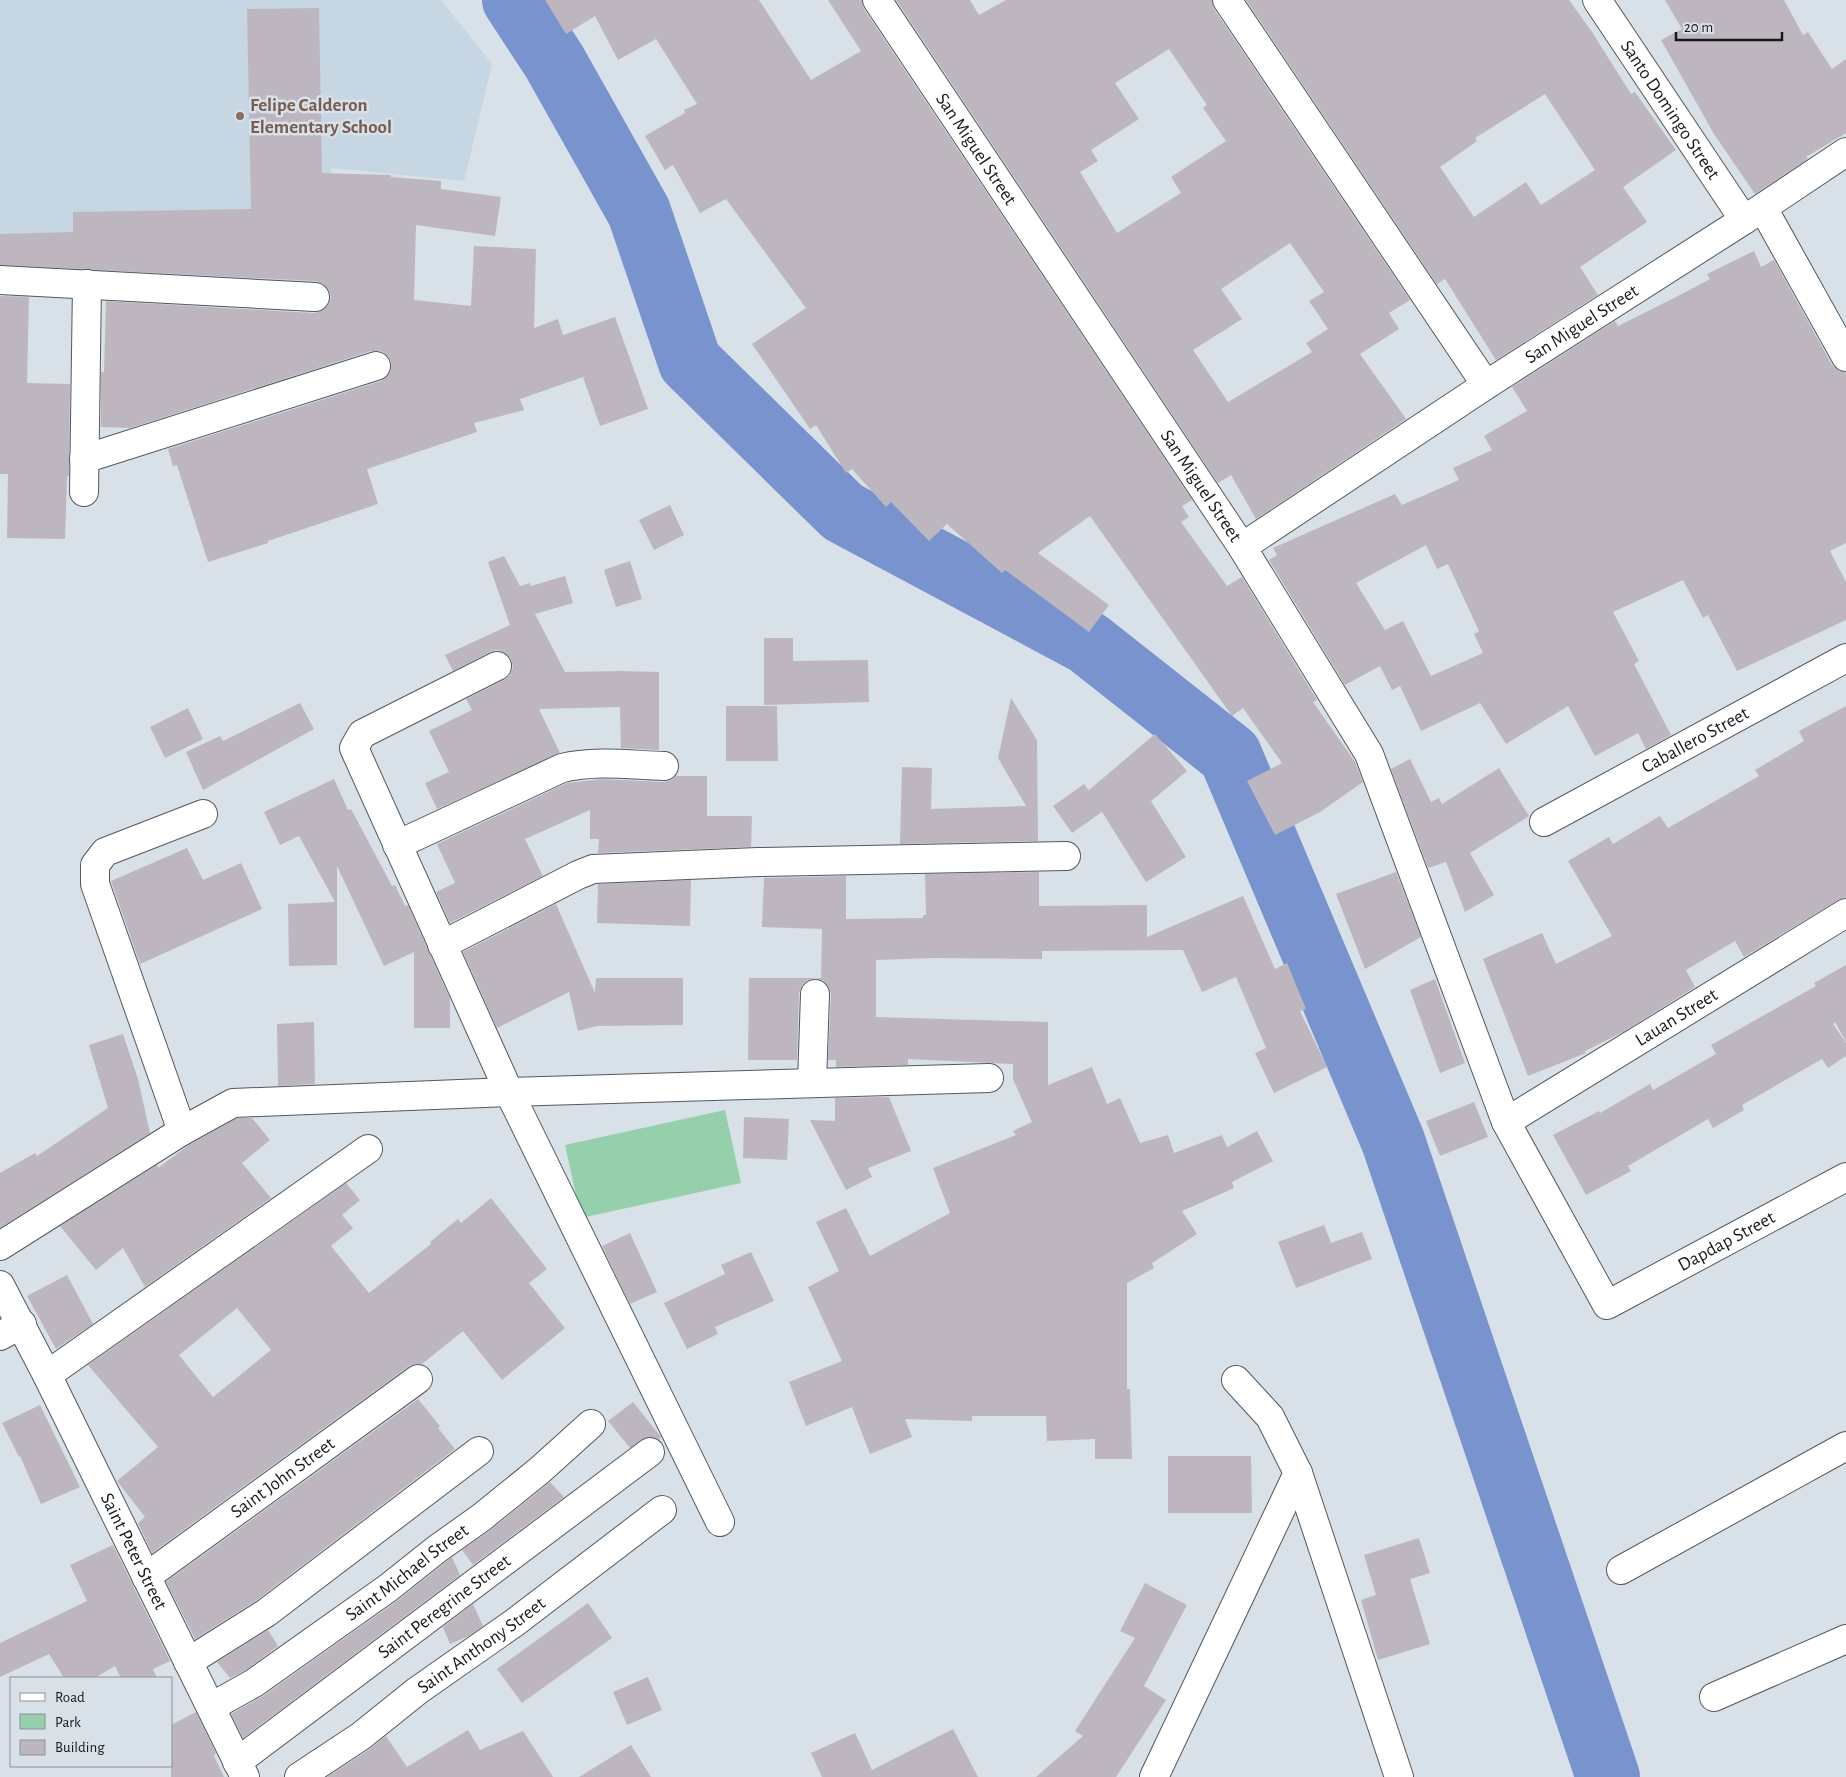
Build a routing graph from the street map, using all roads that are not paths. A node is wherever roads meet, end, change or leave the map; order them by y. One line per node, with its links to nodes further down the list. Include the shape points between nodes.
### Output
1 (877, 0): 14 (street, San Miguel Street)
2 (1227, 0): 11 (street)
3 (1597, 0): 5 (street, Santo Domingo Street)
4 (1846, 152): 5 (street, San Miguel Street)
5 (1754, 214): 9 (street, Santo Domingo Street); 11 (street, San Miguel Street)
6 (0, 280): 7 (street)
7 (87, 284): 8 (street); 12 (street)
8 (314, 297)
9 (1846, 357)
10 (376, 366): 12 (street)
11 (1486, 385): 14 (street, San Miguel Street)
12 (84, 459): 13 (street)
13 (84, 492)
14 (1242, 547): 28 (street, via 1369,754)
15 (1846, 658): 19 (street, Caballero Street)
16 (497, 666): 20 (street, via 362,734 354,748)
17 (664, 766): 20 (street, via 578,764 562,768)
18 (203, 814): 29 (street, via 105,852 95,865 95,884)
19 (1544, 822)
20 (397, 845): 23 (street)
21 (1066, 856): 23 (street, via 593,869)
22 (1846, 913): 28 (street, Lauan Street)
23 (442, 945): 27 (street)
24 (815, 994): 26 (street)
25 (989, 1078): 26 (street)
26 (812, 1083): 27 (street)
27 (509, 1092): 29 (street, via 233,1103); 44 (street)
28 (1506, 1122): 31 (street, Dapdap Street, via 1607,1305)
29 (182, 1131): 32 (street)
30 (368, 1149): 35 (street)
31 (1846, 1177)
32 (0, 1246)
33 (0, 1285): 34 (street, Saint Peter Street)
34 (11, 1330): 35 (street, Saint Peter Street)
35 (47, 1375): 46 (street, Saint Peter Street)
36 (418, 1379): 46 (street, Saint John Street)
37 (1236, 1380): 42 (street, via 1270,1417)
38 (591, 1424): 50 (street, Saint Michael Street, via 490,1511 388,1588 254,1683)
39 (1846, 1446): 45 (street)
40 (479, 1451): 48 (street, via 266,1613)
41 (650, 1452): 51 (street, Saint Peregrine Street)
42 (1298, 1473): 53 (street); 54 (street)
43 (662, 1510): 52 (street, Saint Anthony Street, via 514,1624 417,1691 361,1736)
44 (720, 1522)
45 (1621, 1570)
46 (146, 1577): 48 (street, Saint Peter Street)
47 (1846, 1638): 49 (street)
48 (188, 1662): 50 (street, Saint Peter Street)
49 (1714, 1697)
50 (211, 1707): 51 (street, Saint Peter Street)
51 (241, 1770)
52 (299, 1777)
53 (1154, 1777)
54 (1399, 1777)

